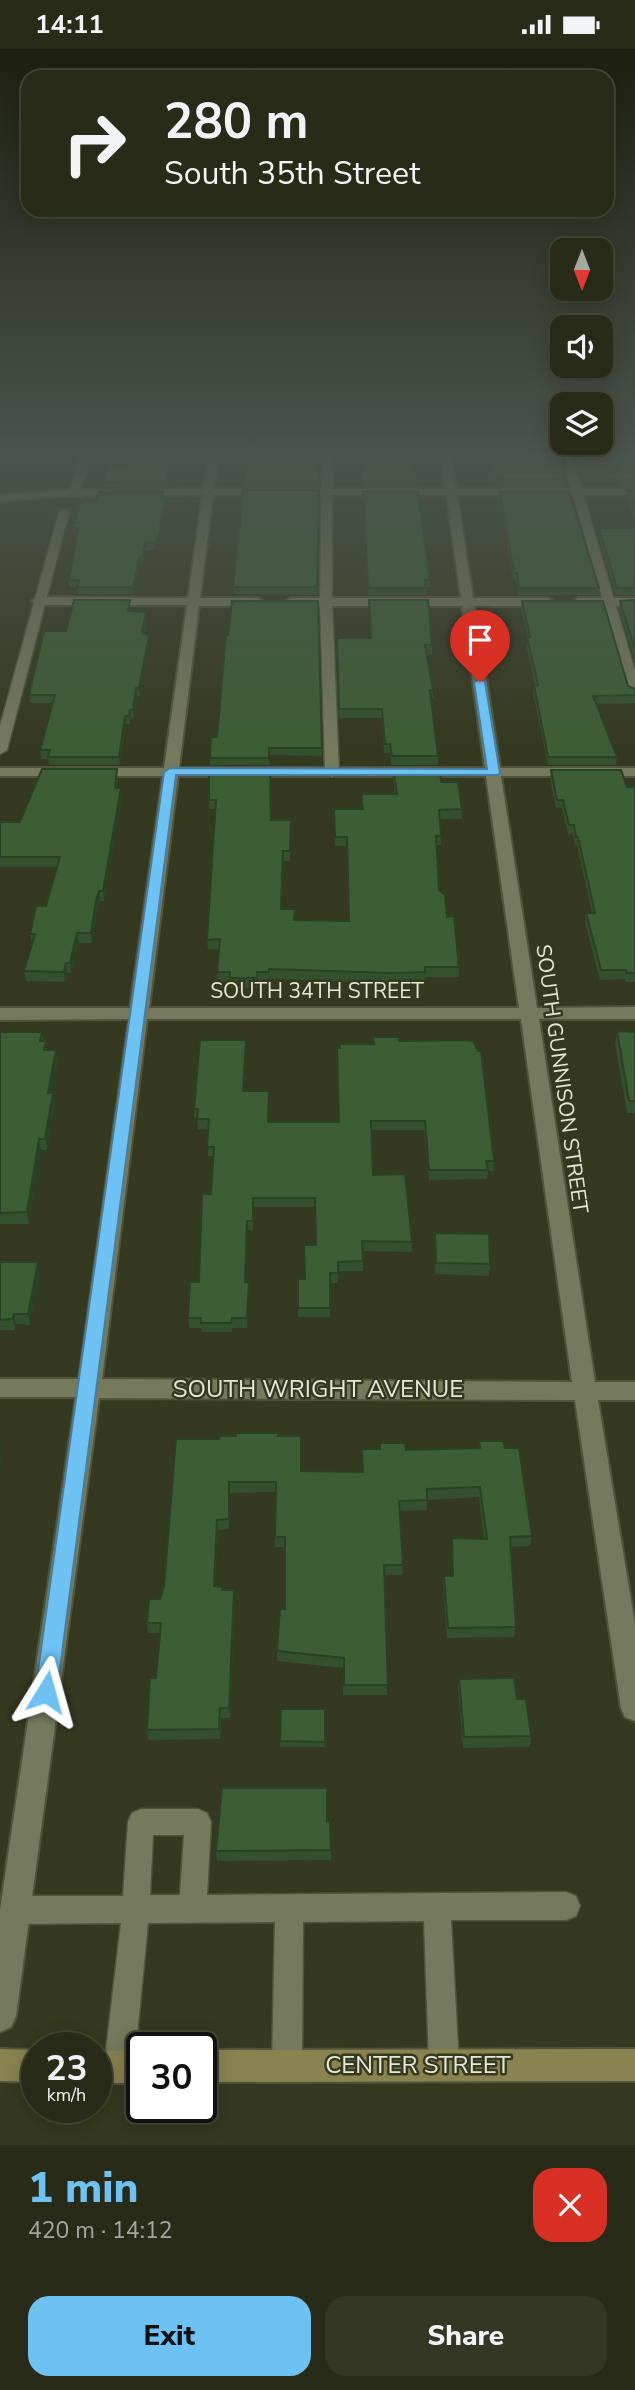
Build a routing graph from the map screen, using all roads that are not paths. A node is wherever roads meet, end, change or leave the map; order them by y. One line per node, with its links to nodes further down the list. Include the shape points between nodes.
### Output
1 (52, 554): 6 (lane)
2 (200, 554): 8 (street)
3 (327, 554): 7 (lane)
4 (460, 554): 9 (street, SOUTH GUNNISON STREET)
5 (595, 554): 10 (lane)
6 (38, 601): 8 (street); 13 (lane)
7 (326, 601): 8 (street); 9 (street); 17 (lane)
8 (193, 602): 15 (street)
9 (467, 602): 10 (street); 18 (street, SOUTH GUNNISON STREET)
10 (608, 602): 11 (street); 12 (lane)
11 (635, 602)
12 (635, 693)
13 (0, 750)
14 (0, 772): 15 (street)
15 (170, 772): 17 (street); 22 (street)
16 (635, 772): 18 (street)
17 (331, 773): 18 (street)
18 (493, 773): 19 (street, SOUTH GUNNISON STREET)
19 (530, 1012): 20 (street, SOUTH 34TH STREET); 22 (street, SOUTH 34TH STREET); 25 (street, SOUTH GUNNISON STREET)
20 (635, 1013)
21 (0, 1014): 22 (street, SOUTH 34TH STREET)
22 (137, 1014): 24 (street)
23 (0, 1388): 24 (street, SOUTH WRIGHT AVENUE)
24 (89, 1388): 25 (street, SOUTH WRIGHT AVENUE); 28 (street)
25 (585, 1391): 26 (street, SOUTH WRIGHT AVENUE); 27 (street, SOUTH GUNNISON STREET)
26 (635, 1391)
27 (635, 1708)
28 (11, 1893): 32 (lane); 34 (street)
29 (566, 1906): 31 (lane)
30 (289, 1907): 31 (lane); 33 (lane); 39 (lane)
31 (437, 1907): 40 (lane)
32 (136, 1908): 33 (lane); 33 (lane, via 141,1822 198,1822); 41 (lane)
33 (193, 1908)
34 (0, 2016)
35 (0, 2065): 37 (main road)
36 (635, 2065): 40 (main road, CENTER STREET)
37 (21, 2066)
38 (217, 2066): 39 (main road, CENTER STREET)
39 (287, 2066): 40 (main road, CENTER STREET)
40 (444, 2066)
41 (119, 2067)

